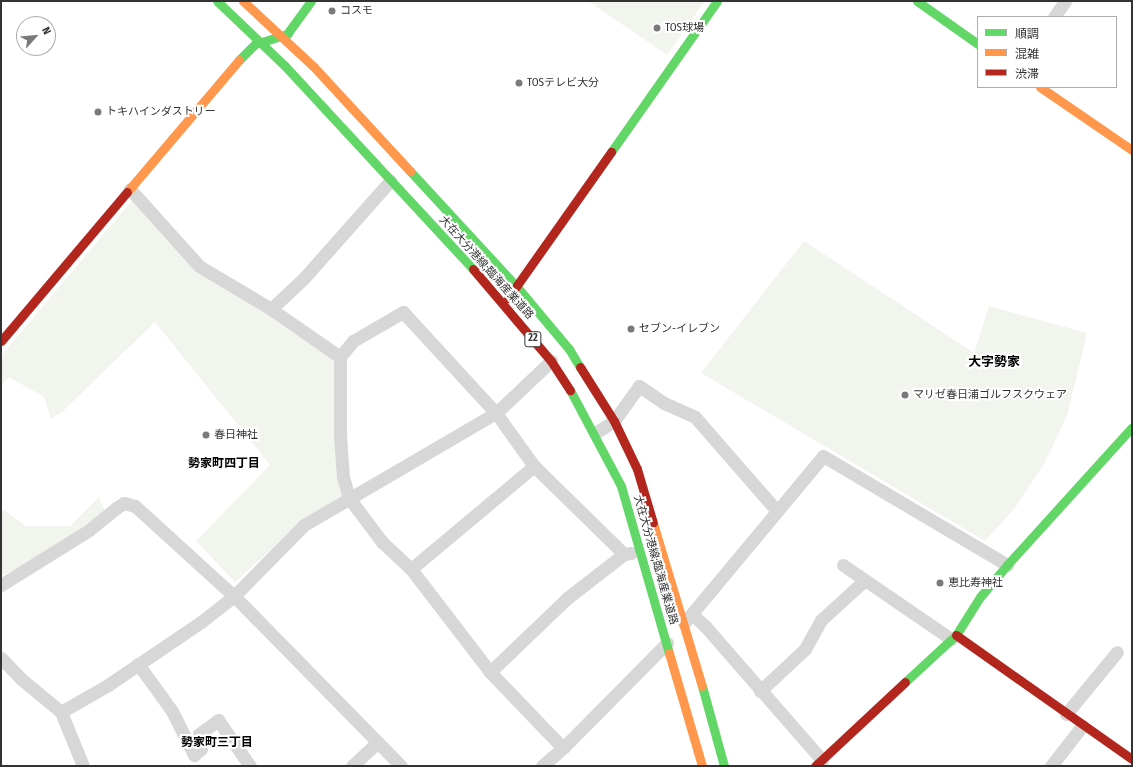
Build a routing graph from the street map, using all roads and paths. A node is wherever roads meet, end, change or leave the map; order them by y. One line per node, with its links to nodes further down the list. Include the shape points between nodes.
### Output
1 (217, 1): 9 (main road, 大在大分港線;臨海産業道路 / 22)
2 (243, 1): 8 (main road, 大在大分港線;臨海産業道路 / 22)
3 (311, 1): 8 (main road, via 291,30)
4 (717, 1): 15 (main road)
5 (917, 1): 10 (main road)
6 (1065, 1): 7 (street)
7 (1055, 16)
8 (283, 36): 9 (main road); 15 (main road, 大在大分港線;臨海産業道路 / 22)
9 (261, 42): 13 (main road, 大在大分港線;臨海産業道路 / 22); 14 (main road, via 247,50)
10 (977, 43)
11 (1041, 88): 12 (main road)
12 (1132, 150)
13 (390, 181): 16 (main road, 大在大分港線;臨海産業道路 / 22); 17 (street, via 304,278)
14 (130, 189): 17 (street, via 199,266); 18 (main road)
15 (517, 287): 16 (main road); 22 (main road, 大在大分港線;臨海産業道路 / 22, via 569,349)
16 (503, 302): 20 (main road, 大在大分港線;臨海産業道路 / 22)
17 (271, 309): 19 (street)
18 (1, 341)
19 (340, 357): 21 (street, via 354,341 403,312); 26 (street, via 343,476)
20 (551, 361): 21 (street); 24 (main road, 大在大分港線;臨海産業道路 / 22)
21 (496, 413): 25 (street); 26 (street)
22 (614, 421): 24 (street); 27 (street, via 639,386 664,403 695,417); 36 (main road, 大在大分港線;臨海産業道路 / 22, via 643,488)
23 (1132, 427): 31 (main road)
24 (595, 433): 28 (main road, 大在大分港線;臨海産業道路 / 22, via 621,486)
25 (534, 466): 29 (street); 32 (street)
26 (349, 498): 32 (street, via 382,542); 35 (street, via 304,526)
27 (777, 511): 31 (street, via 823,456); 36 (street)
28 (640, 551): 29 (street); 38 (main road, 大在大分港線;臨海産業道路 / 22)
29 (624, 554): 42 (street, via 566,599)
30 (842, 565): 33 (street)
31 (1007, 565): 37 (main road, via 980,597)
32 (411, 569): 42 (street)
33 (865, 580): 37 (street); 43 (street, via 821,620 805,650)
34 (1, 585): 35 (street, via 89,530 124,503 145,512)
35 (234, 596): 41 (street); 47 (street)
36 (688, 619): 43 (street, via 705,626); 57 (main road, 大在大分港線;臨海産業道路 / 22)
37 (954, 637): 45 (main road); 50 (main road)
38 (667, 643): 48 (street); 56 (main road, 大在大分港線;臨海産業道路 / 22)
39 (1117, 652): 45 (street)
40 (1, 658): 44 (street, via 20,678)
41 (138, 664): 44 (street); 52 (street, via 172,711 194,755 201,749 199,734 218,720)
42 (490, 672): 48 (street)
43 (760, 691): 50 (street)
44 (62, 712): 51 (street)
45 (1066, 714): 46 (main road)
46 (1082, 726): 49 (main road); 58 (street)
47 (378, 742): 53 (street); 54 (street)
48 (563, 748): 55 (street)
49 (1132, 759)
50 (819, 763)
51 (83, 766)
52 (250, 766)
53 (352, 766)
54 (401, 766)
55 (542, 766)
56 (702, 766)
57 (724, 766)
58 (1051, 766)

